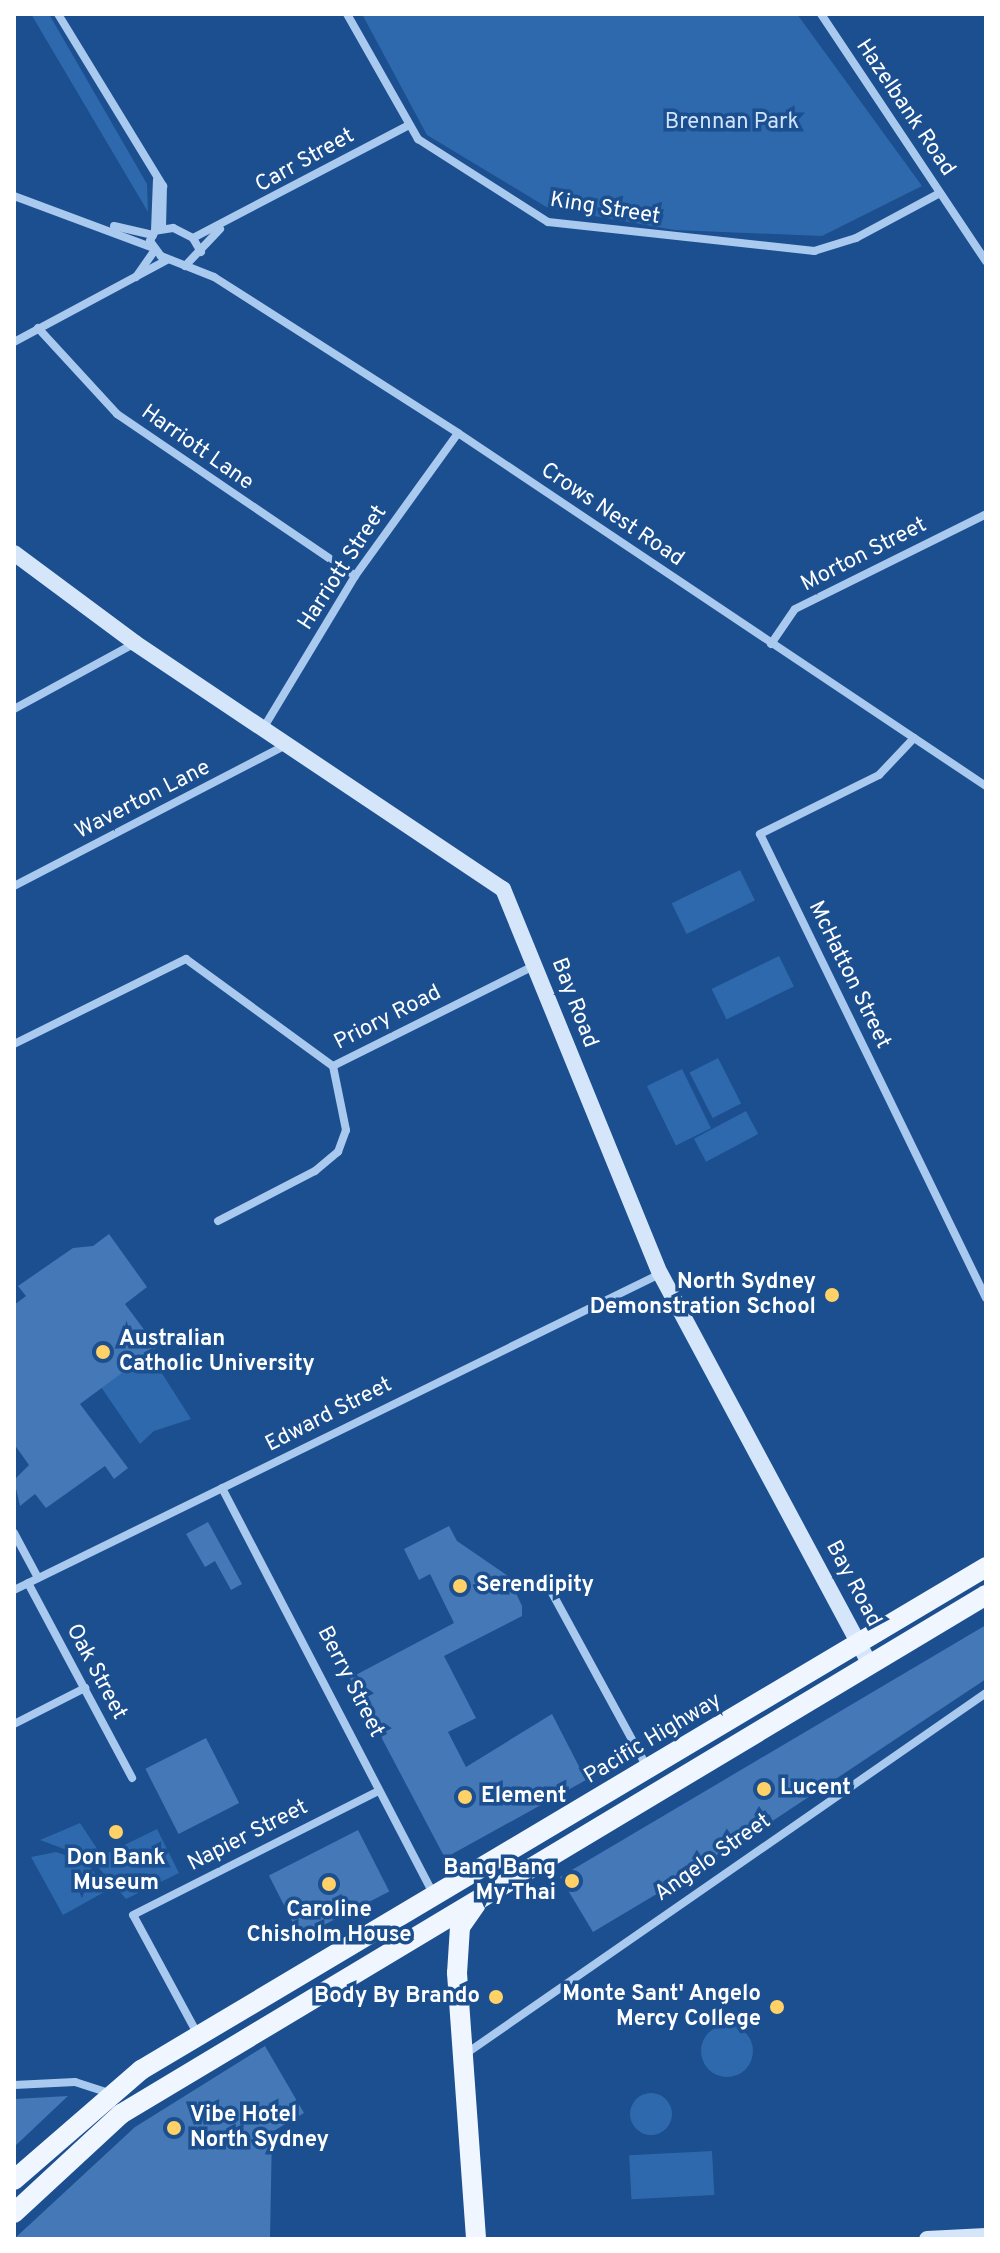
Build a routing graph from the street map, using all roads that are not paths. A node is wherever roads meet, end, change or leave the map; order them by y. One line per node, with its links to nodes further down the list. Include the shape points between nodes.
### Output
1 (58, 14): 9 (street, via 166,196)
2 (347, 14): 4 (street, King Street)
3 (821, 14): 5 (street, Hazelbank Road)
4 (407, 126): 5 (street, King Street, via 456,165 548,222 814,251 856,238); 8 (street, Carr Street)
5 (940, 193): 14 (street, Hazelbank Road)
6 (14, 196): 7 (street)
7 (105, 225): 9 (street); 11 (street)
8 (221, 228): 10 (street, Carr Street); 12 (street, Carr Street)
9 (157, 231): 10 (street); 11 (street)
10 (193, 238): 12 (street, Crows Nest Road)
11 (152, 249): 13 (street, Crows Nest Road); 17 (street)
12 (200, 255): 15 (street, Carr Street); 16 (street, Crows Nest Road)
13 (167, 260): 15 (street, Crows Nest Road); 17 (street)
14 (986, 261)
15 (185, 266): 16 (street, Crows Nest Road)
16 (214, 277): 20 (street, Crows Nest Road)
17 (135, 278): 18 (street)
18 (38, 328): 19 (street); 23 (street, Harriott Lane, via 117,414)
19 (14, 342)
20 (458, 433): 23 (street, Harriott Street); 25 (street, Crows Nest Road)
21 (986, 514): 25 (street, Morton Street, via 795,609)
22 (14, 553): 24 (street, Bay Road)
23 (355, 576): 27 (street, Harriott Street)
24 (135, 643): 26 (street); 27 (street, Bay Road)
25 (771, 644): 28 (street, Crows Nest Road)
26 (14, 709)
27 (264, 727): 29 (street, Bay Road)
28 (914, 738): 30 (street, Crows Nest Road); 37 (street, McHatton Street, via 879,775 760,834)
29 (288, 744): 31 (street, Waverton Lane); 32 (street, Bay Road, via 494,881 510,900)
30 (986, 786)
31 (14, 886)
32 (534, 966): 34 (street, Priory Road); 36 (street, Bay Road)
33 (14, 1044): 34 (street, via 186,959)
34 (333, 1066): 35 (street, Priory Road, via 346,1130 338,1152 315,1171)
35 (218, 1221)
36 (660, 1273): 38 (street, Edward Street); 46 (street, Bay Road)
37 (986, 1298)
38 (222, 1488): 41 (street, Edward Street); 53 (street, Berry Street)
39 (14, 1533): 41 (street)
40 (986, 1567): 46 (main road, Pacific Highway)
41 (38, 1578): 43 (street, Edward Street)
42 (545, 1580): 51 (street)
43 (28, 1583): 44 (street, Edward Street); 48 (street, Oak Street)
44 (14, 1590)
45 (986, 1595): 47 (main road, Pacific Highway)
46 (859, 1643): 47 (street, Bay Road); 51 (main road, Pacific Highway)
47 (869, 1663): 54 (main road, Pacific Highway)
48 (85, 1688): 50 (street); 52 (street, Oak Street)
49 (986, 1693): 60 (street, Angelo Street)
50 (14, 1724)
51 (648, 1770): 55 (main road, Pacific Highway)
52 (132, 1778)
53 (379, 1791): 55 (street, Berry Street); 59 (street, Napier Street, via 133,1915)
54 (487, 1892): 56 (main road, Pacific Highway); 58 (main road, via 460,1927)
55 (436, 1897): 57 (main road, Pacific Highway)
56 (430, 1926): 57 (main road, Pacific Highway, via 410,1929 377,1948); 58 (main road); 64 (main road, Pacific Highway, via 423,1937 121,2114)
57 (345, 1951): 59 (main road, Pacific Highway)
58 (457, 1973): 60 (main road)
59 (198, 2036): 62 (main road, Pacific Highway)
60 (463, 2056): 66 (main road)
61 (14, 2085): 62 (street, via 75,2082)
62 (108, 2093): 63 (main road, Pacific Highway)
63 (14, 2180)
64 (14, 2213)
65 (986, 2236): 67 (street)
66 (476, 2239)
67 (927, 2239)

